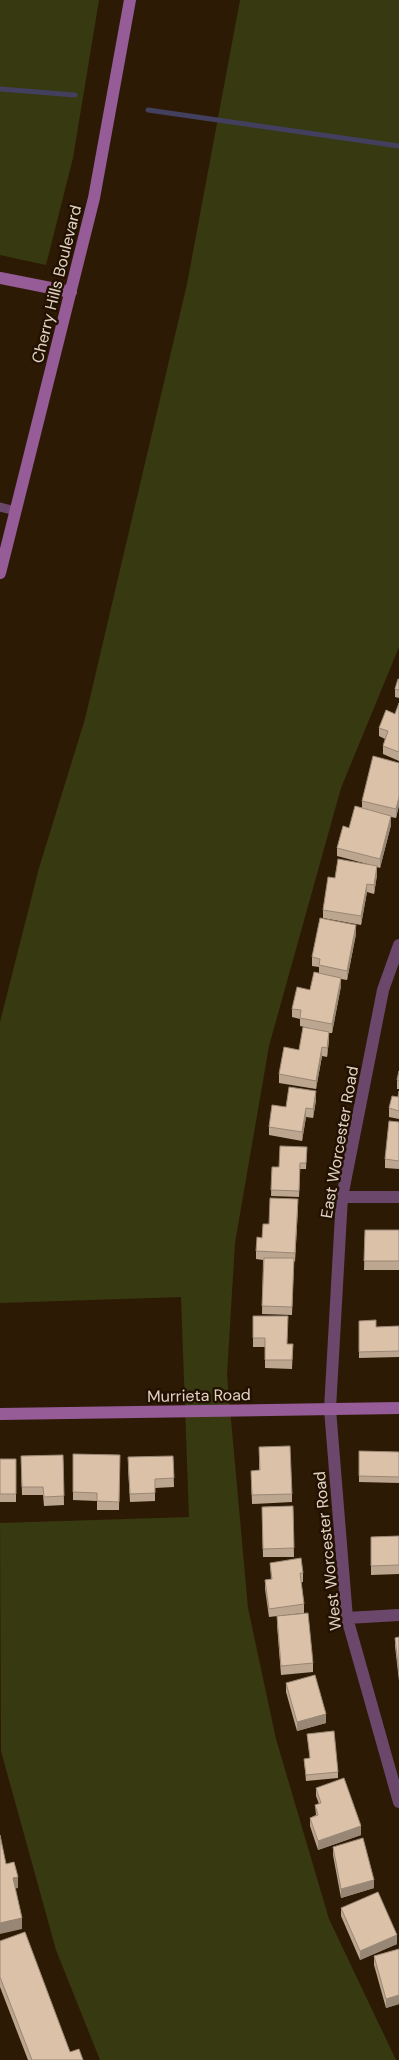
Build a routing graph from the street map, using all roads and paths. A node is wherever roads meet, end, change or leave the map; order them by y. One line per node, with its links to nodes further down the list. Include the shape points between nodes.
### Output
1 (130, 0): 3 (street, Cherry Hills Boulevard, via 94,198)
2 (0, 278): 3 (street)
3 (72, 292): 5 (street, Cherry Hills Boulevard)
4 (0, 507): 5 (lane)
5 (16, 511): 6 (street, Cherry Hills Boulevard)
6 (0, 573)
7 (399, 945): 9 (street, East Worcester Road, via 383,990)
8 (399, 1197): 9 (street)
9 (342, 1198): 11 (street, East Worcester Road)
10 (399, 1408): 11 (street, Murrieta Road)
11 (330, 1409): 12 (street, Murrieta Road); 14 (street, West Worcester Road)
12 (0, 1414)
13 (399, 1615): 14 (street)
14 (347, 1618): 15 (street, West Worcester Road)
15 (399, 1802)

